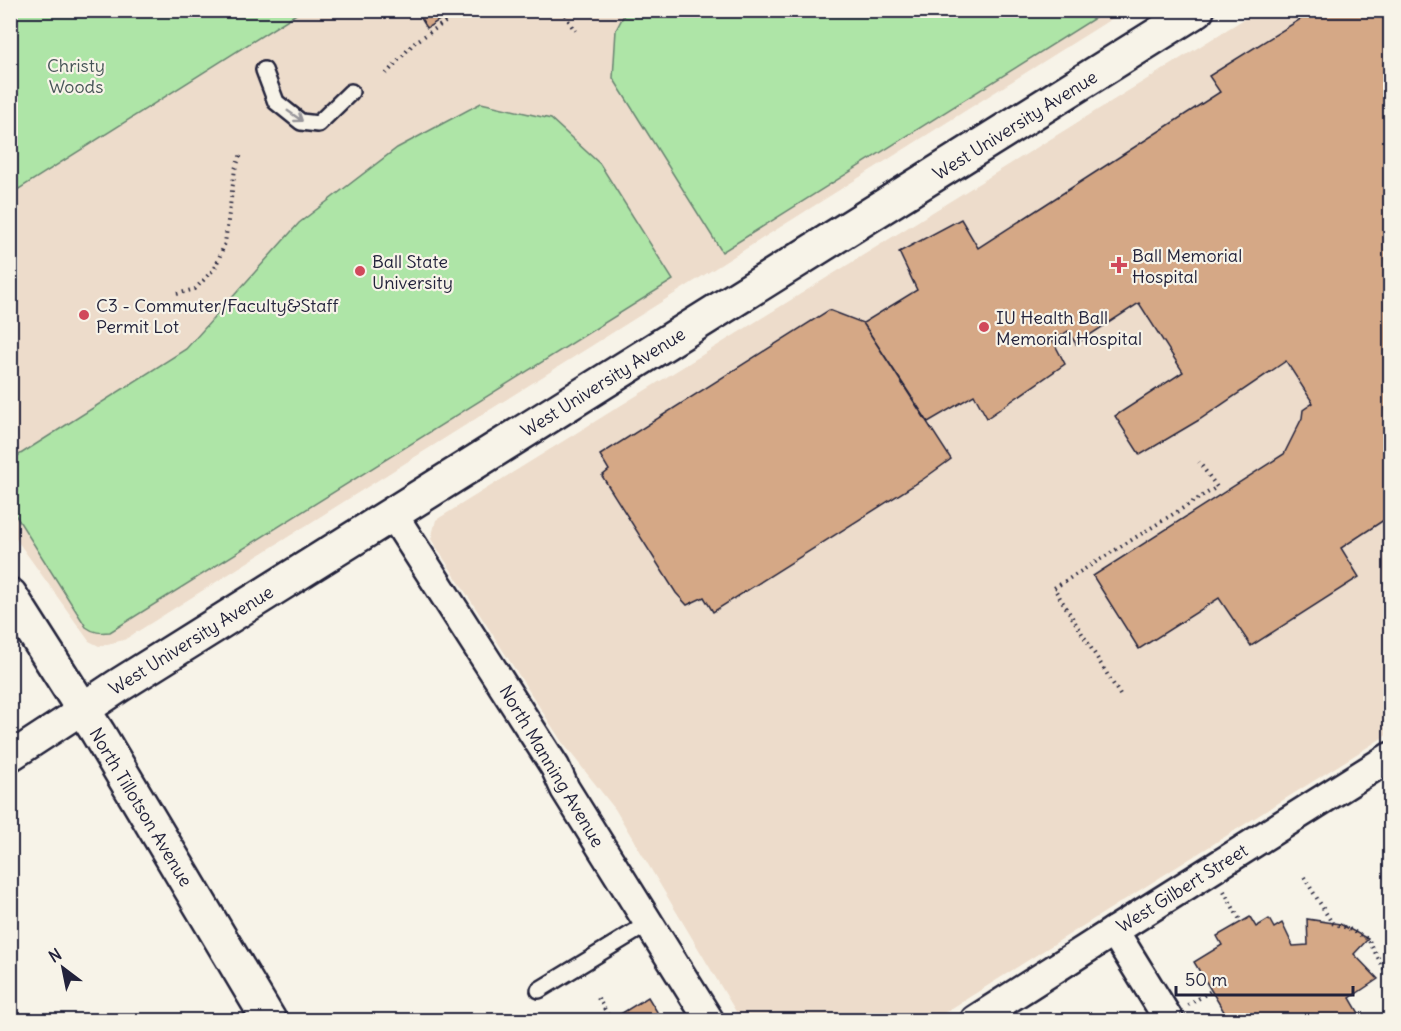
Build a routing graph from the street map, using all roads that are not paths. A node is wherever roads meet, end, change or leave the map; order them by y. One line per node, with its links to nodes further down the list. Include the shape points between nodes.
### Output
1 (1197, 10): 4 (street, West University Avenue)
2 (264, 70): 3 (lane, one-way to 3, via 276,102 301,122 318,124)
3 (351, 92)
4 (393, 513): 6 (street, West University Avenue); 9 (street, North Manning Avenue)
5 (10, 595): 6 (street, North Tillotson Avenue)
6 (82, 710): 7 (street, West University Avenue); 13 (street, North Tillotson Avenue)
7 (10, 757)
8 (1390, 757): 10 (street, West Gilbert Street)
9 (649, 923): 11 (lane); 14 (street, North Manning Avenue)
10 (1114, 931): 12 (street); 15 (street, West Gilbert Street)
11 (539, 990)
12 (1177, 1014)
13 (269, 1020)
14 (709, 1020)
15 (975, 1020)

